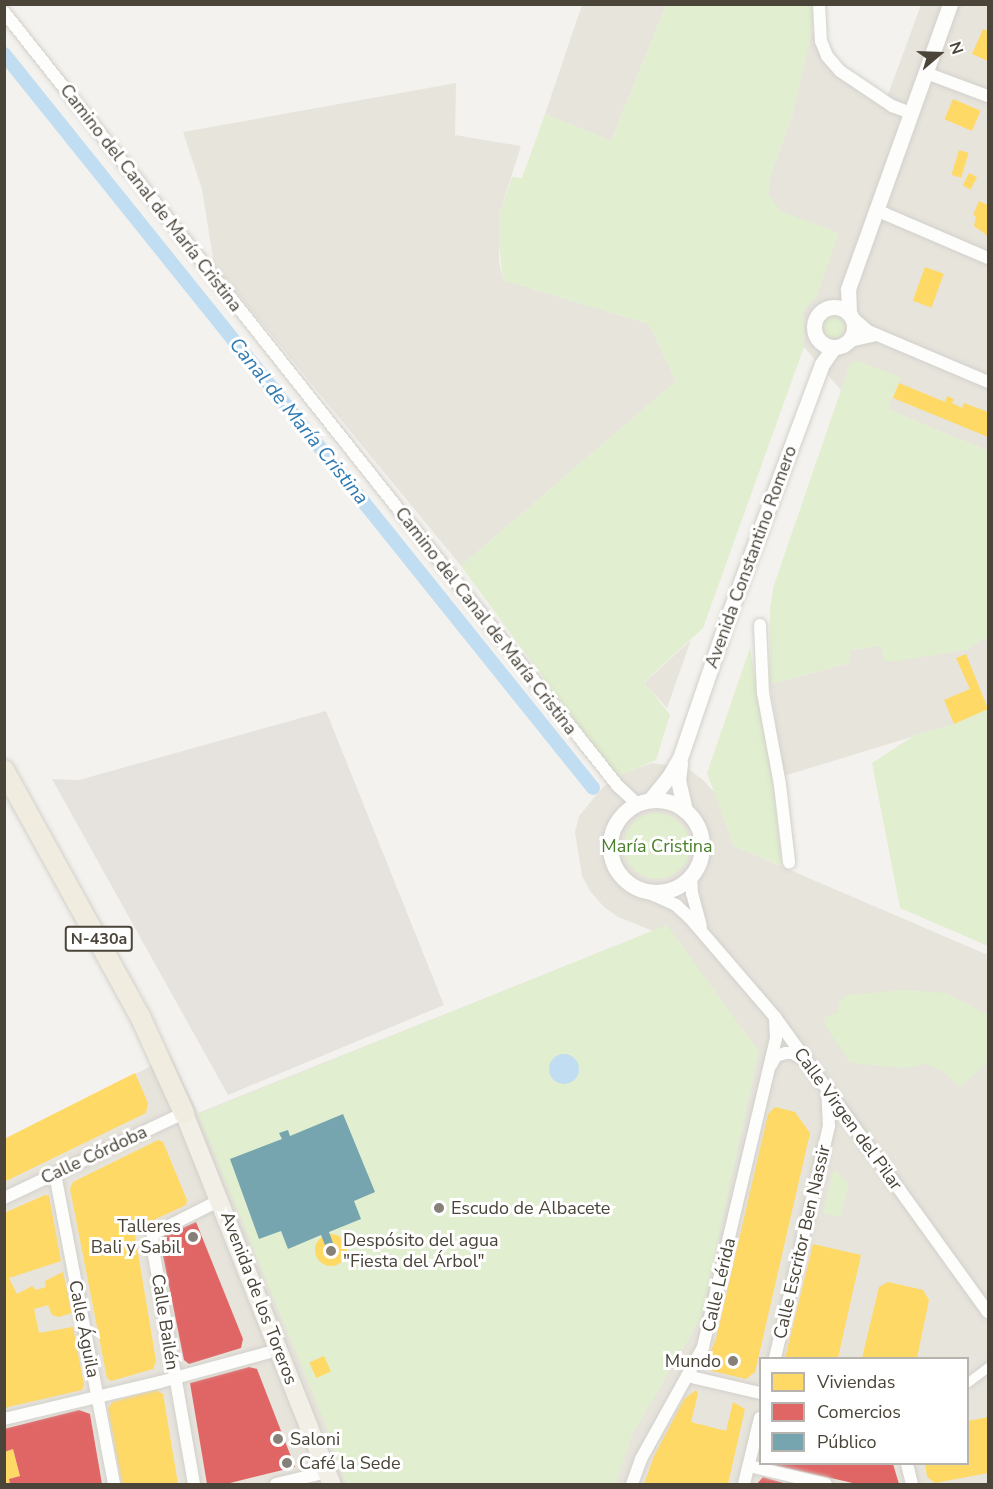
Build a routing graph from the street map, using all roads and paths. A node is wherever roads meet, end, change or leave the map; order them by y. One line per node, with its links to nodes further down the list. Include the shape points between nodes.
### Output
1 (819, 4): 6 (street, via 821,41 827,56 840,71 892,106)
2 (950, 4): 4 (street)
3 (4, 12): 19 (street, Camino del Canal de María Cristina, via 618,786)
4 (926, 73): 5 (street); 6 (street)
5 (988, 96)
6 (911, 113): 7 (street)
7 (876, 210): 8 (street); 9 (street)
8 (988, 258)
9 (846, 293): 10 (street); 11 (street)
10 (832, 307): 11 (street); 14 (street, via 816,318 814,332)
11 (851, 316): 12 (street); 13 (street, via 855,327)
12 (874, 334): 13 (street); 15 (street)
13 (850, 341): 14 (street)
14 (826, 349): 17 (street, Avenida Constantino Romero)
15 (988, 382)
16 (760, 625): 21 (street, via 763,693)
17 (680, 758): 19 (street, Avenida Constantino Romero); 20 (street, Avenida Constantino Romero, via 678,780)
18 (4, 770): 29 (highway, N-430a, via 140,1016)
19 (643, 801): 20 (street, via 669,801); 23 (street, via 624,811 615,823 609,851 622,878)
20 (685, 810): 22 (street, via 699,828 702,843 701,857)
21 (789, 862)
22 (691, 875): 23 (street, via 669,891); 24 (street, Calle Virgen del Pilar)
23 (647, 892): 24 (street, Calle Virgen del Pilar, via 676,905)
24 (702, 930): 25 (street, Calle Virgen del Pilar)
25 (775, 1017): 26 (street, Calle Virgen del Pilar); 27 (street, Calle Lérida, via 776,1038)
26 (809, 1062): 27 (street, via 786,1053 776,1056); 28 (street, Calle Virgen del Pilar)
27 (768, 1071): 39 (street, Calle Lérida, via 711,1323 704,1347)
28 (826, 1088): 30 (street, Calle Escritor Ben Nassir); 31 (street, Calle Virgen del Pilar)
29 (184, 1113): 32 (street, Calle Córdoba); 34 (main road, Avenida de los Toreros)
30 (829, 1126): 31 (street, Calle Escritor Ben Nassir); 37 (street, Calle Escritor Ben Nassir)
31 (855, 1129): 35 (street, Calle Virgen del Pilar)
32 (56, 1174): 33 (street, Calle Córdoba); 43 (street, Calle Águila)
33 (4, 1198)
34 (220, 1200): 36 (main road, Avenida de los Toreros); 40 (street, Calle Bailén, via 153,1234)
35 (988, 1312)
36 (278, 1350): 40 (street); 48 (main road, Avenida de los Toreros)
37 (775, 1357)
38 (988, 1367): 41 (street)
39 (687, 1376): 42 (street); 52 (street, Calle Lérida, via 641,1459)
40 (175, 1378): 43 (street); 50 (street, Calle Bailén)
41 (969, 1381)
42 (759, 1393)
43 (97, 1398): 44 (street); 49 (street, Calle Águila)
44 (4, 1419)
45 (759, 1422): 47 (street)
46 (907, 1465): 55 (street)
47 (749, 1466): 53 (street); 54 (street)
48 (330, 1478): 51 (street)
49 (114, 1485)
50 (194, 1485)
51 (276, 1485)
52 (632, 1485)
53 (744, 1485)
54 (826, 1485)
55 (912, 1485)

